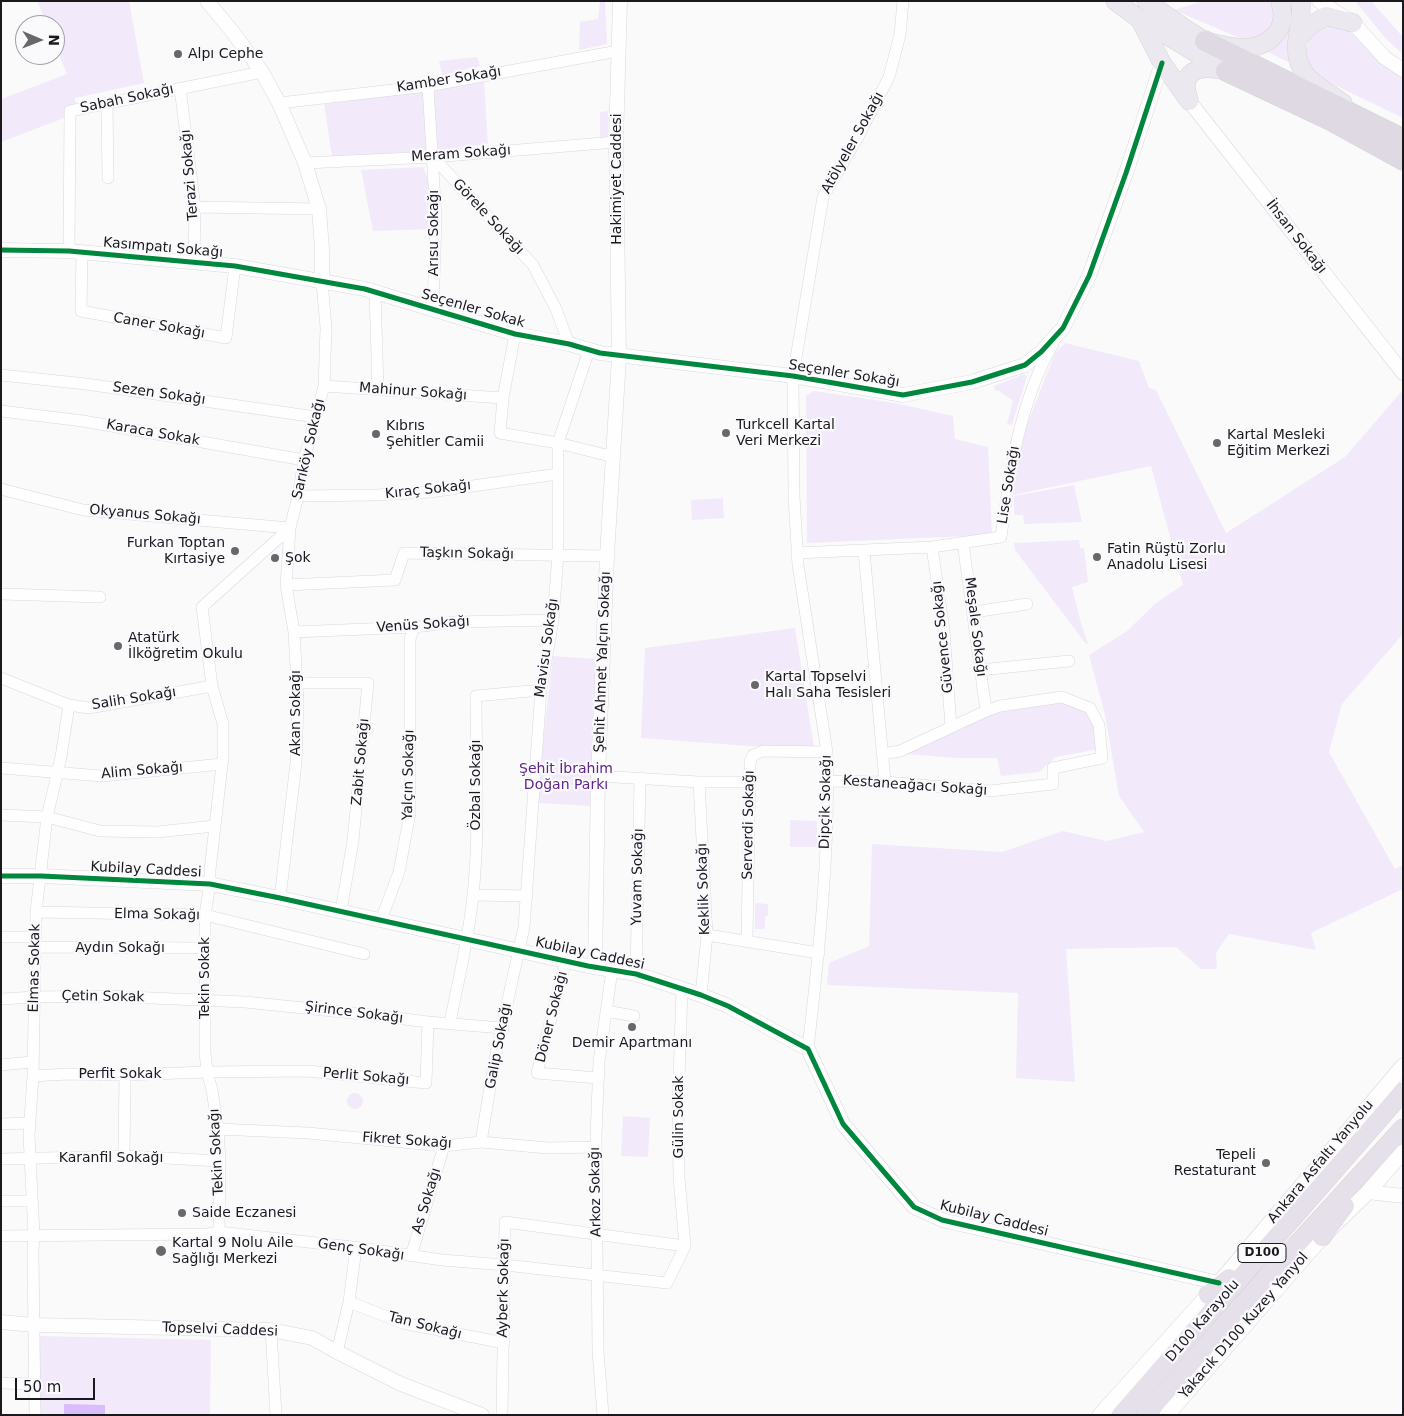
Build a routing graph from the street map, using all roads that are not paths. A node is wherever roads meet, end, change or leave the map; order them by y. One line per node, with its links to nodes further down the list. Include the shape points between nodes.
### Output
1 (208, 1): 17 (street, Sarıköy Sokağı)
2 (620, 1): 13 (street, Hakimiyet Caddesi)
3 (903, 1): 47 (street, Atölyeler Sokağı, via 900,35 889,77 823,197)
4 (1115, 1): 9 (main road)
5 (1146, 1): 11 (main road)
6 (1280, 1): 11 (main road, via 1283,20 1277,33 1258,47 1240,49)
7 (1301, 1): 12 (main road)
8 (1320, 1): 10 (street)
9 (1138, 18): 14 (main road); 16 (main road)
10 (1353, 23): 12 (main road, via 1326,16 1308,27); 15 (street, via 1385,58)
11 (1206, 41): 23 (highway)
12 (1297, 41): 23 (main road, via 1298,64 1305,74)
13 (618, 51): 18 (street, Kamber Sokağı); 26 (street, Hakimiyet Caddesi)
14 (1162, 63): 20 (main road); 40 (street, Seçenler Sokağı, via 1089,276)
15 (1403, 70)
16 (1226, 71): 20 (main road, via 1206,67 1192,73 1186,86); 28 (highway)
17 (262, 72): 19 (street, Sabah Sokağı); 21 (street, Sarıköy Sokağı)
18 (428, 86): 21 (street, Kamber Sokağı); 27 (street)
19 (180, 88): 22 (street, Sabah Sokağı); 31 (street, Terazi Sokağı)
20 (1189, 101): 45 (street, İhsan Sokağı)
21 (279, 103): 29 (street, Sarıköy Sokağı)
22 (107, 104): 30 (street); 34 (street, Sabah Sokağı, via 70,111)
23 (1366, 120): 24 (highway); 25 (highway)
24 (1403, 131)
25 (1403, 139)
26 (616, 142): 27 (street, Meram Sokağı); 44 (street, Hakimiyet Caddesi)
27 (433, 157): 29 (street, Meram Sokağı); 39 (street, Arısu Sokağı, via 436,219); 42 (street, Görele Sokağı, via 533,265 556,309)
28 (1403, 160)
29 (305, 163): 32 (street, Sarıköy Sokağı)
30 (108, 178)
31 (195, 207): 32 (street); 35 (street, Terazi Sokağı)
32 (318, 209): 37 (street, Sarıköy Sokağı)
33 (1, 250): 34 (street, Kasımpatı Sokağı)
34 (76, 251): 35 (street, Kasımpatı Sokağı); 36 (street, Caner Sokağı, via 80,312 226,338)
35 (194, 262): 36 (street, Kasımpatı Sokağı)
36 (235, 266): 37 (street, Kasımpatı Sokağı)
37 (322, 282): 38 (street, Seçenler Sokak); 48 (street, Sarıköy Sokağı, via 326,328)
38 (375, 292): 39 (street, Seçenler Sokak); 49 (street)
39 (433, 310): 41 (street, Seçenler Sokak)
40 (1063, 328): 47 (street, Seçenler Sokağı, via 1025,365 972,382 903,395); 60 (street, Lise Sokağı, via 1043,362 1016,439 1001,538)
41 (515, 334): 42 (street, Seçenler Sokak); 50 (street)
42 (569, 344): 43 (street, Seçenler Sokak)
43 (588, 350): 44 (street, Seçenler Sokak); 53 (street, Mavisu Sokağı)
44 (619, 357): 47 (street, Seçenler Sokağı); 54 (street, Şehit Ahmet Yalçın Sokağı)
45 (1403, 373)
46 (1, 375): 52 (street, Sezen Sokağı)
47 (793, 376): 63 (street, Dipçik Sokağı)
48 (324, 386): 49 (street, Mahinur Sokağı); 52 (street, Sarıköy Sokağı)
49 (378, 390): 50 (street, Mahinur Sokağı)
50 (503, 398): 53 (street, via 500,433)
51 (1, 411): 55 (street, Karaca Sokak, via 83,421)
52 (316, 417): 55 (street, Sarıköy Sokağı)
53 (558, 443): 54 (street); 56 (street, Mavisu Sokağı)
54 (614, 457): 65 (street, Şehit Ahmet Yalçın Sokağı)
55 (304, 460): 58 (street, Sarıköy Sokağı)
56 (558, 474): 58 (street, Kıraç Sokağı, via 430,492); 64 (street, Mavisu Sokağı)
57 (1, 490): 59 (street, Okyanus Sokağı, via 83,510)
58 (298, 496): 59 (street, Sarıköy Sokağı)
59 (290, 528): 66 (street, Akan Sokağı); 78 (street, via 202,607)
60 (963, 543): 61 (street, Lise Sokağı); 70 (street, Meşale Sokağı)
61 (932, 547): 62 (street, Lise Sokağı); 82 (street, Güvence Sokağı, via 944,630)
62 (864, 550): 63 (street, Lise Sokağı); 84 (street)
63 (797, 553): 83 (street, Dipçik Sokağı)
64 (558, 555): 65 (street, Taşkın Sokağı); 66 (street, Taşkın Sokağı, via 404,553 395,580); 71 (street, Mavisu Sokağı)
65 (607, 556): 88 (street, Şehit Ahmet Yalçın Sokağı)
66 (286, 585): 73 (street, Akan Sokağı)
67 (1, 594): 68 (street)
68 (100, 596)
69 (1027, 604): 70 (street)
70 (974, 612): 75 (street, Meşale Sokağı)
71 (553, 620): 72 (street, Venüs Sokağı, via 455,622); 79 (street, Mavisu Sokağı)
72 (414, 627): 73 (street, Venüs Sokağı); 106 (street, Yalçın Sokağı, via 410,639 410,813 399,872)
73 (294, 632): 77 (street, Akan Sokağı)
74 (1069, 661): 75 (street)
75 (980, 670): 81 (street, Meşale Sokağı)
76 (1, 678): 80 (street, Salih Sokağı)
77 (297, 683): 102 (street, Akan Sokağı, via 296,763); 103 (street, Zabit Sokağı, via 368,683 354,841)
78 (212, 686): 80 (street, Salih Sokağı, via 90,708); 85 (street, via 224,724)
79 (541, 690): 100 (street, Özbal Sokağı, via 476,696 477,823); 101 (street, Mavisu Sokağı)
80 (69, 705): 87 (street, Elmas Sokak)
81 (986, 711): 82 (street, Kestaneağacı Sokağı); 93 (street, Kestaneağacı Sokağı, via 1062,697 1090,708 1099,725 1102,758 1053,768 1052,784 990,791)
82 (951, 727): 84 (street, Kestaneağacı Sokağı, via 900,751)
83 (827, 752): 90 (street, Dipçik Sokağı); 92 (street, Serverdi Sokağı, via 758,752 750,762)
84 (882, 754): 93 (street)
85 (222, 764): 87 (street, Alim Sokağı, via 102,776); 96 (street)
86 (1, 768): 87 (street, Alim Sokağı)
87 (57, 772): 95 (street, Elmas Sokak)
88 (598, 776): 89 (street); 117 (street, Şehit Ahmet Yalçın Sokağı)
89 (640, 779): 91 (street); 119 (street, Yuvam Sokağı)
90 (828, 781): 93 (street, Kestaneağacı Sokağı); 114 (street, Dipçik Sokağı)
91 (699, 782): 92 (street); 107 (street, Keklik Sokağı)
92 (750, 782): 110 (street, Serverdi Sokağı)
93 (885, 782)
94 (1, 815): 95 (street)
95 (47, 817): 96 (street, via 100,831 157,832); 98 (street, Elmas Sokak)
96 (215, 826): 99 (street)
97 (1, 876): 98 (street, Kubilay Caddesi)
98 (41, 876): 99 (street, Kubilay Caddesi); 104 (street, Elmas Sokak)
99 (210, 884): 102 (street, Kubilay Caddesi); 105 (street, Tekin Sokak)
100 (473, 895): 101 (street); 109 (street, Özbal Sokağı)
101 (527, 896): 113 (street, Mavisu Sokağı)
102 (280, 898): 103 (street, Kubilay Caddesi)
103 (341, 911): 106 (street, Kubilay Caddesi)
104 (36, 912): 105 (street, Elma Sokağı); 111 (street, Elmas Sokak)
105 (205, 915): 112 (street, Tekin Sokak); 115 (street, Elma Sokağı)
106 (381, 920): 109 (street, Kubilay Caddesi)
107 (707, 936): 110 (street); 121 (street, Keklik Sokağı)
108 (1, 937): 111 (street, Aydın Sokağı)
109 (466, 939): 113 (street, Kubilay Caddesi); 128 (street, Özbal Sokağı)
110 (747, 941): 114 (street)
111 (36, 942): 112 (street, Aydın Sokağı); 122 (street, Elmas Sokak)
112 (205, 948): 124 (street, Tekin Sokak)
113 (520, 951): 116 (street, Kubilay Caddesi); 129 (street, Galip Sokağı)
114 (819, 953): 130 (street, Dipçik Sokağı)
115 (364, 954)
116 (566, 960): 117 (street, Kubilay Caddesi); 138 (street, Döner Sokağı, via 537,1073)
117 (595, 967): 118 (street, Kubilay Caddesi)
118 (612, 970): 119 (street, Kubilay Caddesi); 125 (street, Arkoz Sokağı)
119 (636, 974): 120 (street, Kubilay Caddesi)
120 (682, 988): 121 (street, Kubilay Caddesi); 162 (street, Gülin Sokak, via 678,1109)
121 (701, 995): 130 (street, Kubilay Caddesi, via 728,1006)
122 (35, 997): 123 (street, Çetin Sokak); 124 (street, Çetin Sokak); 131 (street, Elmas Sokak)
123 (1, 999)
124 (204, 1000): 127 (street, Şirince Sokağı); 135 (street, Tekin Sokak)
125 (606, 1011): 126 (street); 138 (street, Arkoz Sokağı)
126 (634, 1016)
127 (428, 1022): 128 (street, Şirince Sokağı); 134 (street, Perlit Sokağı, via 426,1083)
128 (450, 1023): 129 (street, Şirince Sokağı)
129 (503, 1028): 144 (street, Galip Sokağı)
130 (808, 1050): 167 (street, Kubilay Caddesi, via 843,1124 914,1207 942,1220)
131 (32, 1062): 132 (street); 137 (street, Elmas Sokak)
132 (1, 1065)
133 (1403, 1066): 167 (main road, Ankara Asfaltı Yanyolu)
134 (307, 1071): 135 (street, Perfit Sokak)
135 (207, 1072): 136 (street, Perfit Sokak); 142 (street, Tekin Sokağı)
136 (125, 1075): 137 (street, Perfit Sokak); 148 (street)
137 (33, 1076): 140 (street, Elmas Sokak)
138 (598, 1078): 146 (street, Arkoz Sokağı)
139 (1403, 1092): 160 (highway, D100 Karayolu / D100)
140 (30, 1123): 141 (street); 150 (street, Elmas Sokak)
141 (1, 1124)
142 (218, 1129): 145 (street, Fikret Sokağı, via 308,1133); 151 (street, Tekin Sokağı)
143 (1403, 1129): 161 (highway, D100); 184 (highway, D100 Karayolu / D100)
144 (481, 1142): 145 (street, Fikret Sokağı); 146 (street, Fikret Sokağı, via 548,1148)
145 (444, 1146): 164 (street, As Sokağı)
146 (596, 1147): 158 (street, Arkoz Sokağı)
147 (1403, 1152): 152 (main road)
148 (124, 1156): 150 (street, Karanfil Sokağı); 151 (street, Karanfil Sokağı)
149 (1, 1159): 150 (street, Karanfil Sokağı)
150 (30, 1159): 154 (street, Elmas Sokak)
151 (220, 1161): 156 (street, Tekin Sokağı)
152 (1368, 1192): 153 (street); 161 (main road)
153 (1403, 1196)
154 (32, 1200): 155 (street); 157 (street, Elmas Sokak)
155 (1, 1201)
156 (218, 1232): 157 (street, Genç Sokağı); 163 (street, Genç Sokağı)
157 (34, 1234): 159 (street, Genç Sokağı); 170 (street, Elmas Sokak)
158 (596, 1234): 162 (street, Ayberk Sokağı); 165 (street, Ayberk Sokağı, via 505,1222); 166 (street, Arkoz Sokağı)
159 (1, 1236)
160 (1277, 1236): 167 (highway); 183 (highway, D100 Karayolu / D100)
161 (1322, 1237): 185 (main road, Yakacık D100 Kuzey Yanyol)
162 (684, 1246): 166 (street, Genç Sokağı, via 667,1283)
163 (356, 1248): 164 (street, Genç Sokağı); 168 (street)
164 (411, 1256): 165 (street, Genç Sokağı)
165 (505, 1265): 166 (street, Genç Sokağı); 172 (street, Ayberk Sokağı)
166 (598, 1275): 181 (street, Arkoz Sokağı)
167 (1214, 1289): 182 (main road, Ankara Asfaltı Yanyolu)
168 (349, 1302): 172 (street, Tan Sokağı, via 403,1323); 173 (street)
169 (1, 1322): 170 (street, Topselvi Caddesi)
170 (34, 1325): 171 (street, Topselvi Caddesi); 175 (street, Elmas Sokak)
171 (271, 1330): 173 (street, Topselvi Caddesi, via 312,1338); 178 (street)
172 (504, 1343): 180 (street, Ayberk Sokağı)
173 (337, 1352): 176 (street, Topselvi Caddesi, via 401,1384)
174 (1, 1383): 175 (street)
175 (34, 1384): 177 (street, Elmas Sokak)
176 (478, 1414): 179 (street, Topselvi Caddesi)
177 (35, 1415)
178 (276, 1415)
179 (482, 1415)
180 (502, 1415)
181 (602, 1415)
182 (1100, 1415)
183 (1121, 1415)
184 (1145, 1415)
185 (1167, 1415)

